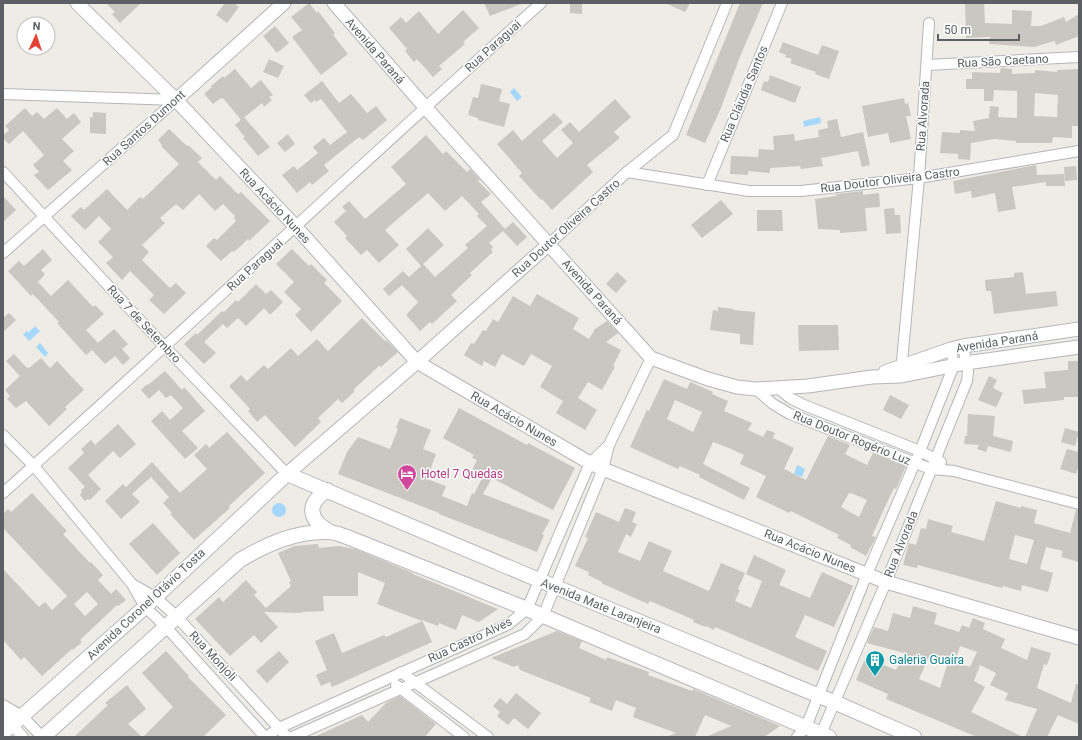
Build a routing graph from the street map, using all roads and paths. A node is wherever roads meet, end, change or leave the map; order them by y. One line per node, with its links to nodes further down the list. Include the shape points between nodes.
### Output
1 (77, 3): 11 (street, Rua Acácio Nunes)
2 (284, 3): 11 (street, Rua Santos Dumont)
3 (334, 3): 12 (street, Avenida Paraná)
4 (541, 3): 12 (street, Rua Paraguai)
5 (728, 3): 15 (street, via 673,135)
6 (782, 3): 17 (street, Rua Cláudia Santos)
7 (929, 23): 9 (street, Rua Alvorada)
8 (1079, 57): 9 (street, Rua São Caetano)
9 (927, 65): 16 (street, Rua Alvorada)
10 (3, 94): 11 (street)
11 (176, 100): 18 (street, Rua Santos Dumont); 19 (street, Rua Acácio Nunes)
12 (425, 107): 19 (street, Rua Paraguai); 20 (street, Avenida Paraná)
13 (1079, 151): 16 (street, Rua Doutor Oliveira Castro)
14 (3, 172): 18 (street, Rua 7 de Setembro)
15 (627, 172): 17 (street, Rua Doutor Oliveira Castro); 20 (street, Rua Doutor Oliveira Castro)
16 (919, 178): 17 (street, Rua Doutor Oliveira Castro, via 801,191 748,191); 29 (street, Rua Alvorada)
17 (707, 185)
18 (45, 216): 21 (street, Rua Santos Dumont); 23 (street, Rua 7 de Setembro)
19 (296, 227): 23 (street, Rua Paraguai); 27 (street, Rua Acácio Nunes)
20 (549, 244): 26 (street, Avenida Paraná); 27 (street, Rua Doutor Oliveira Castro)
21 (3, 253)
22 (1079, 329): 24 (street, Avenida Paraná)
23 (164, 346): 38 (street, Rua Paraguai); 42 (street, Rua 7 de Setembro)
24 (957, 347): 28 (street, Rua Alvorada); 29 (street, Avenida Paraná)
25 (1079, 347): 28 (street, Avenida Paraná)
26 (651, 358): 31 (street, Avenida Paraná, via 708,379); 33 (street, Rua Castro Alves)
27 (417, 362): 36 (street, Rua Acácio Nunes); 42 (street, Rua Doutor Oliveira Castro)
28 (960, 364): 29 (street, Avenida Paraná); 34 (street, Rua Alvorada); 35 (street, Rua Alvorada, via 968,372 967,381)
29 (901, 371): 30 (street, Avenida Paraná, via 808,386)
30 (778, 388): 31 (street, Avenida Paraná); 34 (street, Rua Doutor Rogério Luz, via 804,405)
31 (756, 389): 37 (street, Rua Doutor Rogério Luz, via 790,414)
32 (3, 434): 38 (street, Rua Monjoli)
33 (609, 445): 36 (street, Rua Castro Alves); 39 (street, Rua Castro Alves)
34 (920, 451): 35 (street, Rua Doutor Rogério Luz); 37 (street, Rua Alvorada)
35 (935, 458): 40 (street, Rua Alvorada); 41 (street, Rua Doutor Rogério Luz)
36 (590, 463): 39 (street, Rua Acácio Nunes); 48 (street, Rua Castro Alves)
37 (915, 463): 40 (street, Rua Doutor Rogério Luz); 47 (street, Rua Alvorada)
38 (34, 466): 44 (street, Rua Paraguai); 51 (street, Rua Monjoli, via 132,584)
39 (603, 469): 47 (street, Rua Acácio Nunes); 50 (street, Rua Castro Alves)
40 (931, 469): 41 (street, Rua Doutor Rogério Luz); 49 (street, Rua Alvorada)
41 (954, 470): 45 (street, Rua Doutor Rogério Luz)
42 (287, 474): 43 (main road, Avenida Mate Laranjeira); 51 (main road, Avenida Coronel Otávio Tosta)
43 (327, 490): 46 (main road, via 317,497 313,504 313,514 317,522); 48 (main road, Avenida Mate Laranjeira)
44 (3, 493)
45 (1079, 504)
46 (330, 532): 52 (main road); 54 (main road, via 307,533 260,548 240,560)
47 (867, 574): 49 (street, Rua Acácio Nunes); 61 (street, Rua Alvorada)
48 (539, 580): 50 (main road, Avenida Mate Laranjeira); 52 (street, Rua Castro Alves)
49 (886, 582): 56 (street, Rua Acácio Nunes); 63 (street, Rua Alvorada)
50 (555, 586): 53 (street, Rua Castro Alves); 61 (main road, Avenida Mate Laranjeira)
51 (150, 602): 54 (street, Rua Monjoli); 55 (street, Rua Monjoli); 67 (main road, Avenida Coronel Otávio Tosta)
52 (526, 609): 53 (main road); 57 (street, Rua Castro Alves, via 509,624)
53 (543, 616): 59 (street, Rua Castro Alves, via 524,634); 69 (main road)
54 (177, 617): 55 (main road); 68 (street, Rua Monjoli)
55 (166, 627): 72 (main road); 73 (street, Rua Monjoli)
56 (1079, 638)
57 (402, 672): 58 (street, Rua Castro Alves); 59 (street)
58 (386, 678): 60 (street); 62 (street, Rua Castro Alves)
59 (416, 682): 60 (street, Rua Castro Alves); 77 (street)
60 (401, 688): 66 (street, Rua Castro Alves); 76 (street)
61 (818, 696): 63 (main road, Avenida Mate Laranjeira); 69 (street, Rua Alvorada)
62 (336, 702): 66 (street); 68 (street, Rua Castro Alves)
63 (834, 702): 70 (street, Rua Alvorada); 78 (main road, Avenida Mate Laranjeira)
64 (3, 704): 67 (street)
65 (3, 710): 67 (street)
66 (343, 714): 75 (street, Rua Castro Alves)
67 (12, 725): 71 (street); 72 (street)
68 (279, 728): 73 (street, Rua Castro Alves); 74 (street, Rua Monjoli)
69 (801, 732): 70 (main road)
70 (823, 736)
71 (23, 737)
72 (42, 737)
73 (265, 737)
74 (286, 737)
75 (292, 737)
76 (464, 737)
77 (488, 737)
78 (914, 737)

